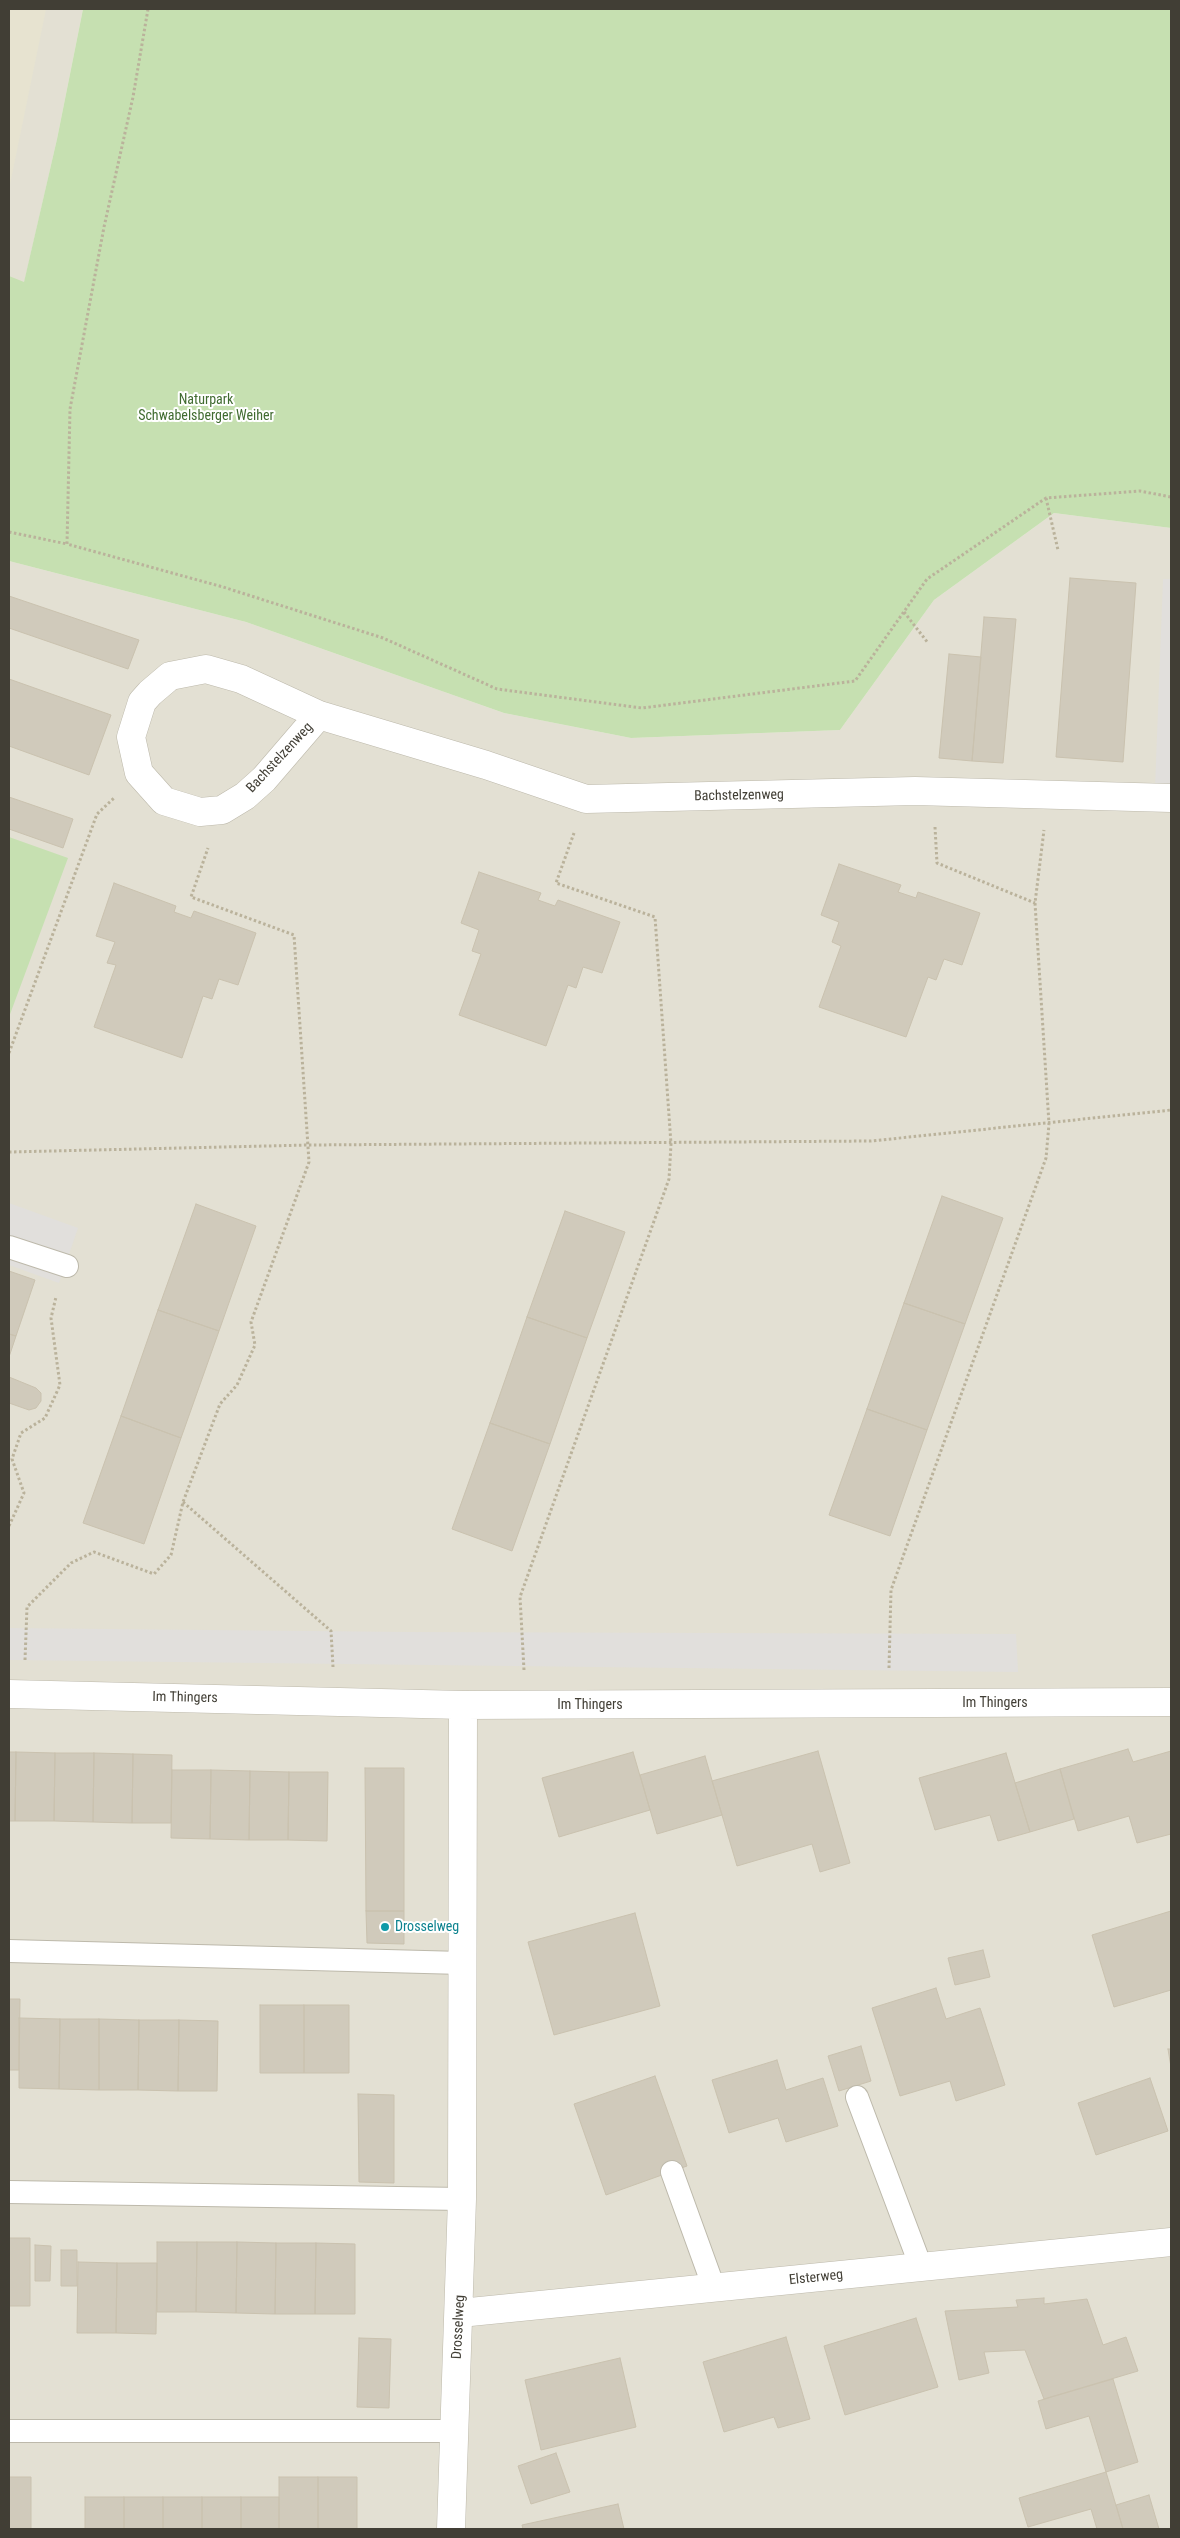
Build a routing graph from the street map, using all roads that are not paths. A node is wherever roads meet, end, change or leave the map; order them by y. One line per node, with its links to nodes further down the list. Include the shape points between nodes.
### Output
1 (319, 715): 1 (street, Bachstelzenweg, via 264,778 245,796 222,810 200,812 164,801 139,773 131,737 142,702 170,676 206,669 242,679); 2 (street, Bachstelzenweg, via 486,765 586,800 933,792)
2 (1171, 798)
3 (9, 1247): 4 (lane)
4 (67, 1266)
5 (16, 1694): 7 (street, Im Thingers)
6 (1171, 1702): 7 (street, Im Thingers)
7 (463, 1705): 9 (street, Drosselweg)
8 (9, 1951): 9 (lane)
9 (462, 1962): 13 (street, Drosselweg)
10 (857, 2096): 15 (lane)
11 (672, 2172): 16 (lane)
12 (9, 2192): 13 (lane)
13 (462, 2199): 17 (street, Drosselweg)
14 (1171, 2242): 15 (street, Elsterweg)
15 (921, 2267): 16 (street, Elsterweg)
16 (714, 2288): 17 (street, Elsterweg)
17 (460, 2313): 19 (street, Drosselweg)
18 (9, 2431): 19 (lane)
19 (453, 2431): 20 (street, Drosselweg)
20 (451, 2529)

